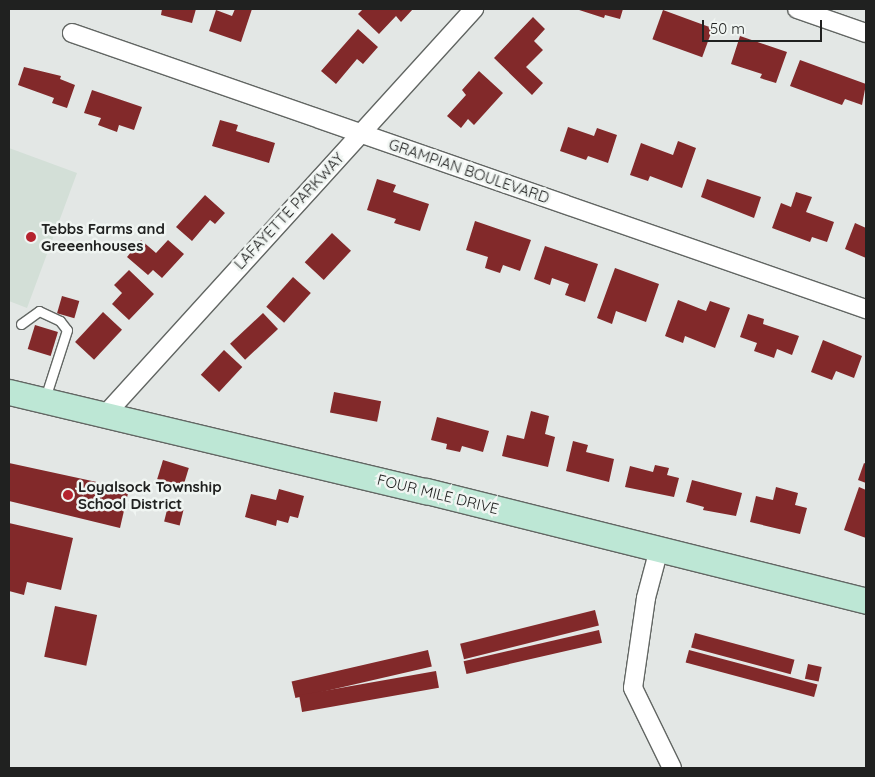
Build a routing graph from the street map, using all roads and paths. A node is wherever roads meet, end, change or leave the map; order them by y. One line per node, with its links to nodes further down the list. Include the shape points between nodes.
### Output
1 (474, 9): 5 (street, LAFAYETTE PARKWAY)
2 (797, 9): 4 (street)
3 (72, 33): 5 (street, GRAMPIAN BOULEVARD)
4 (866, 33)
5 (360, 134): 6 (street, GRAMPIAN BOULEVARD); 10 (street, LAFAYETTE PARKWAY)
6 (866, 309)
7 (21, 324): 9 (lane, via 39,311 60,322 67,330)
8 (9, 392): 9 (street, FOUR MILE DRIVE)
9 (44, 401): 10 (street, FOUR MILE DRIVE)
10 (105, 414): 11 (street, FOUR MILE DRIVE)
11 (659, 549): 12 (street, FOUR MILE DRIVE); 13 (street, via 646,598 633,688)
12 (866, 601)
13 (672, 768)

